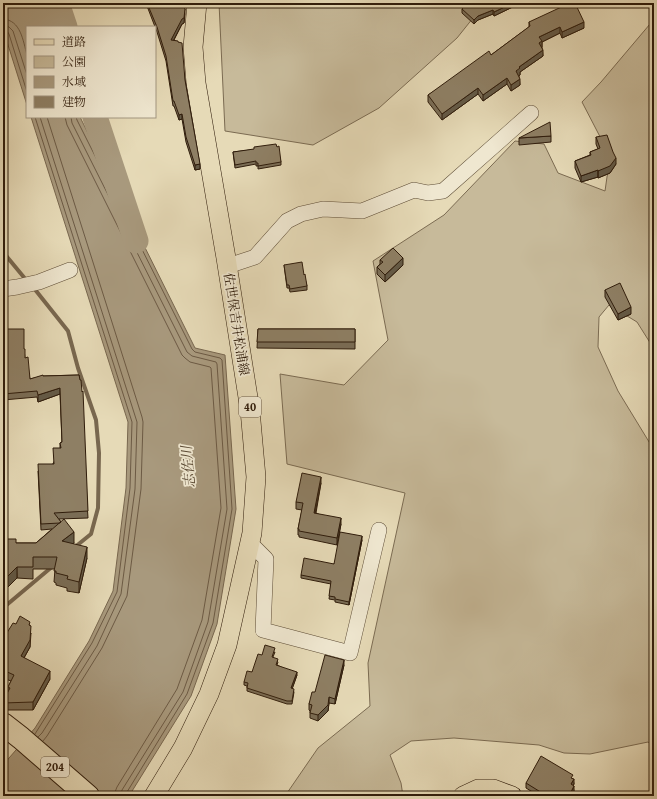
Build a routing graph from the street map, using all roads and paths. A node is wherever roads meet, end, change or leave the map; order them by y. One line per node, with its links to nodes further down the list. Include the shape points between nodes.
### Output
1 (197, 3): 3 (main road, 佐世保吉井松浦線 / 40, via 193,47 196,82)
2 (531, 112): 3 (street, via 443,191 428,193 414,190 362,211 324,209 301,214 287,221 255,257)
3 (228, 266): 7 (main road, 佐世保吉井松浦線 / 40, via 250,410 256,477)
4 (70, 270): 5 (street, via 39,282)
5 (10, 288)
6 (379, 530): 7 (street, via 350,653 263,630 266,559)
7 (250, 543): 10 (main road, 佐世保吉井松浦線 / 40, via 226,645 209,694 183,748)
8 (3, 724): 9 (highway, 204)
9 (88, 796)
10 (154, 796)
11 (463, 796): 12 (main road, via 478,789 493,789)
12 (512, 796)

